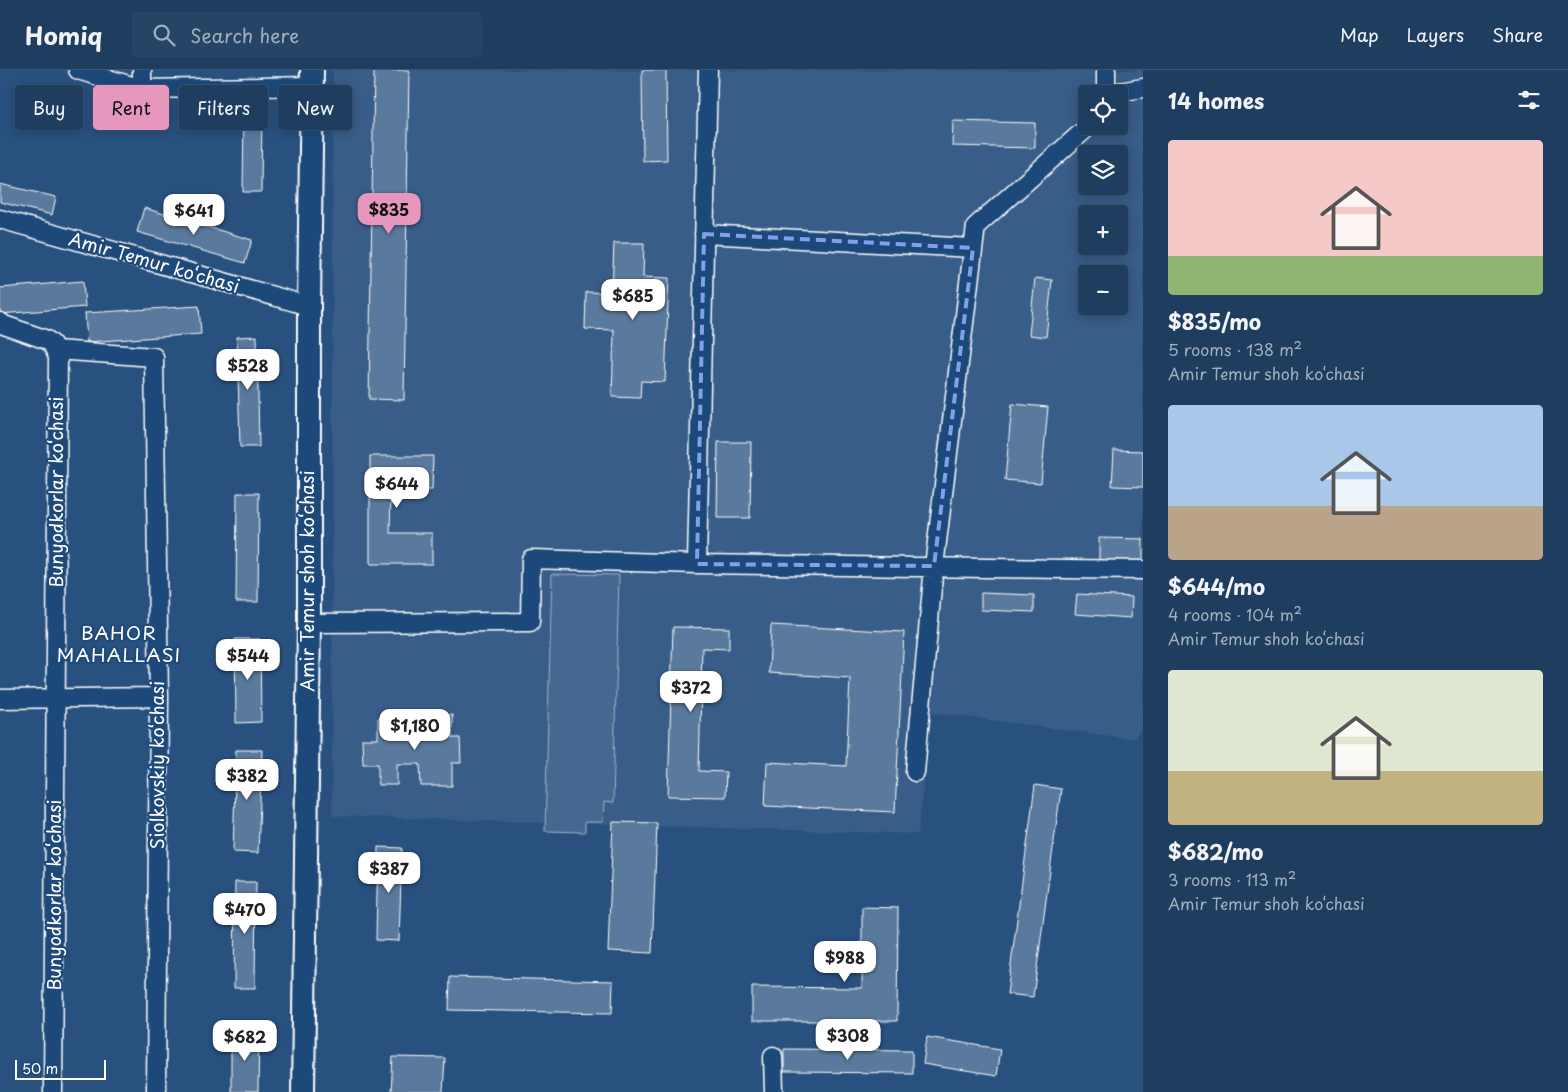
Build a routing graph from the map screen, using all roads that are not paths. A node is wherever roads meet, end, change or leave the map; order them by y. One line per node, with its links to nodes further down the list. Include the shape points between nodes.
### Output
1 (78, 70): 6 (street)
2 (142, 70): 7 (street)
3 (708, 70): 14 (street)
4 (1106, 70): 8 (street)
5 (312, 78): 9 (street); 16 (main road, Amir Temur shoh ko‘chasi)
6 (129, 85)
7 (142, 85)
8 (1106, 85)
9 (169, 87)
10 (1143, 88): 11 (street)
11 (1128, 90)
12 (1079, 135): 15 (street, via 976,226)
13 (0, 220): 16 (street, Amir Temur ko‘chasi)
14 (704, 234): 15 (street); 19 (street)
15 (973, 248): 20 (street)
16 (308, 306): 22 (main road, Amir Temur shoh ko‘chasi)
17 (0, 322): 18 (street, via 47,340)
18 (56, 350): 23 (street, Siolkovskiy ko‘chasi, via 154,357); 25 (street, Bunyodkorlar ko‘chasi)
19 (697, 564): 20 (street); 22 (street, via 531,559 530,622)
20 (934, 566): 21 (street); 26 (street)
21 (1143, 570)
22 (309, 623): 30 (main road, Amir Temur shoh ko‘chasi)
23 (159, 697): 25 (street); 29 (street, Siolkovskiy ko‘chasi)
24 (0, 699): 25 (street)
25 (56, 699): 28 (street, Bunyodkorlar ko‘chasi)
26 (915, 772)
27 (773, 1056): 31 (street)
28 (53, 1092)
29 (156, 1092)
30 (303, 1092)
31 (774, 1092)

